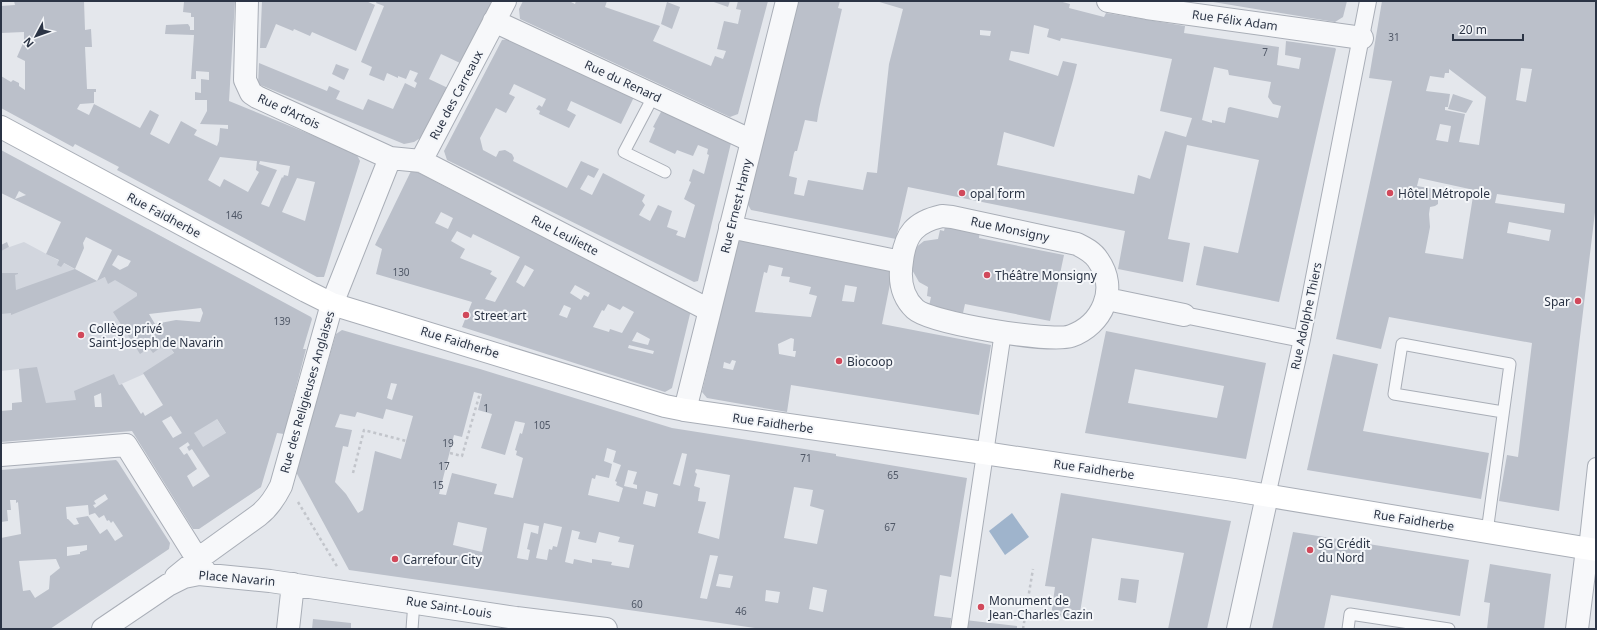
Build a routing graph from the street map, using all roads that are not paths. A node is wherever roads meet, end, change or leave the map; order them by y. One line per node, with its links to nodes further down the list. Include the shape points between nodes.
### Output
1 (247, 1): 11 (street, Rue d'Artois, via 244,80 251,92)
2 (505, 1): 6 (street, Rue des Carreaux)
3 (787, 1): 10 (street, Rue Ernest Hamy)
4 (1108, 1): 7 (street, Rue Félix Adam)
5 (1368, 1): 7 (street, Rue Adolphe Thiers)
6 (494, 21): 8 (street, Rue du Renard); 12 (street, Rue des Carreaux)
7 (1362, 38): 21 (street, Rue Adolphe Thiers)
8 (654, 95): 10 (street, Rue du Renard); 13 (lane, via 624,152)
9 (1, 127): 17 (main road, Rue Faidherbe)
10 (752, 141): 14 (street, Rue Ernest Hamy)
11 (390, 158): 12 (street); 17 (street, Rue des Religieuses Anglaises)
12 (421, 160): 18 (street, Rue Leuliette)
13 (665, 172)
14 (730, 227): 15 (street); 18 (street, Rue Ernest Hamy)
15 (901, 262): 16 (street, Rue Monsigny, via 907,240 918,225 933,218 952,217 1083,247 1098,260 1105,274); 20 (street, Rue Monsigny, via 905,296 919,313)
16 (1106, 299): 19 (street); 20 (street, Rue Monsigny, via 1097,319 1070,336 1048,338)
17 (332, 304): 22 (main road, Rue Faidherbe); 30 (street, Rue des Religieuses Anglaises, via 281,486 263,512)
18 (710, 310): 22 (street, Rue Ernest Hamy)
19 (1184, 315): 21 (street)
20 (1003, 332): 24 (street)
21 (1302, 339): 27 (street, Rue Adolphe Thiers)
22 (685, 410): 24 (main road, Rue Faidherbe)
23 (1503, 412): 23 (lane, via 1510,364 1402,344 1394,394); 28 (lane)
24 (984, 453): 27 (main road, Rue Faidherbe); 37 (street)
25 (1, 455): 30 (street, via 126,445)
26 (1596, 466): 29 (street)
27 (1267, 496): 28 (main road, Rue Faidherbe); 38 (street, Rue Adolphe Thiers)
28 (1487, 532): 29 (main road, Rue Faidherbe)
29 (1592, 550): 41 (street)
30 (203, 567): 31 (street, Place Navarin); 33 (street, Place Navarin, via 199,574 184,577 168,585)
31 (293, 584): 32 (street, Rue Saint-Louis); 34 (street, Place Navarin)
32 (414, 602): 35 (lane); 36 (street, Rue Saint-Louis)
33 (102, 629)
34 (288, 629)
35 (412, 629)
36 (606, 629)
37 (959, 629)
38 (1238, 629)
39 (1348, 629): 40 (lane, via 1350,614)
40 (1449, 629)
41 (1577, 629)

